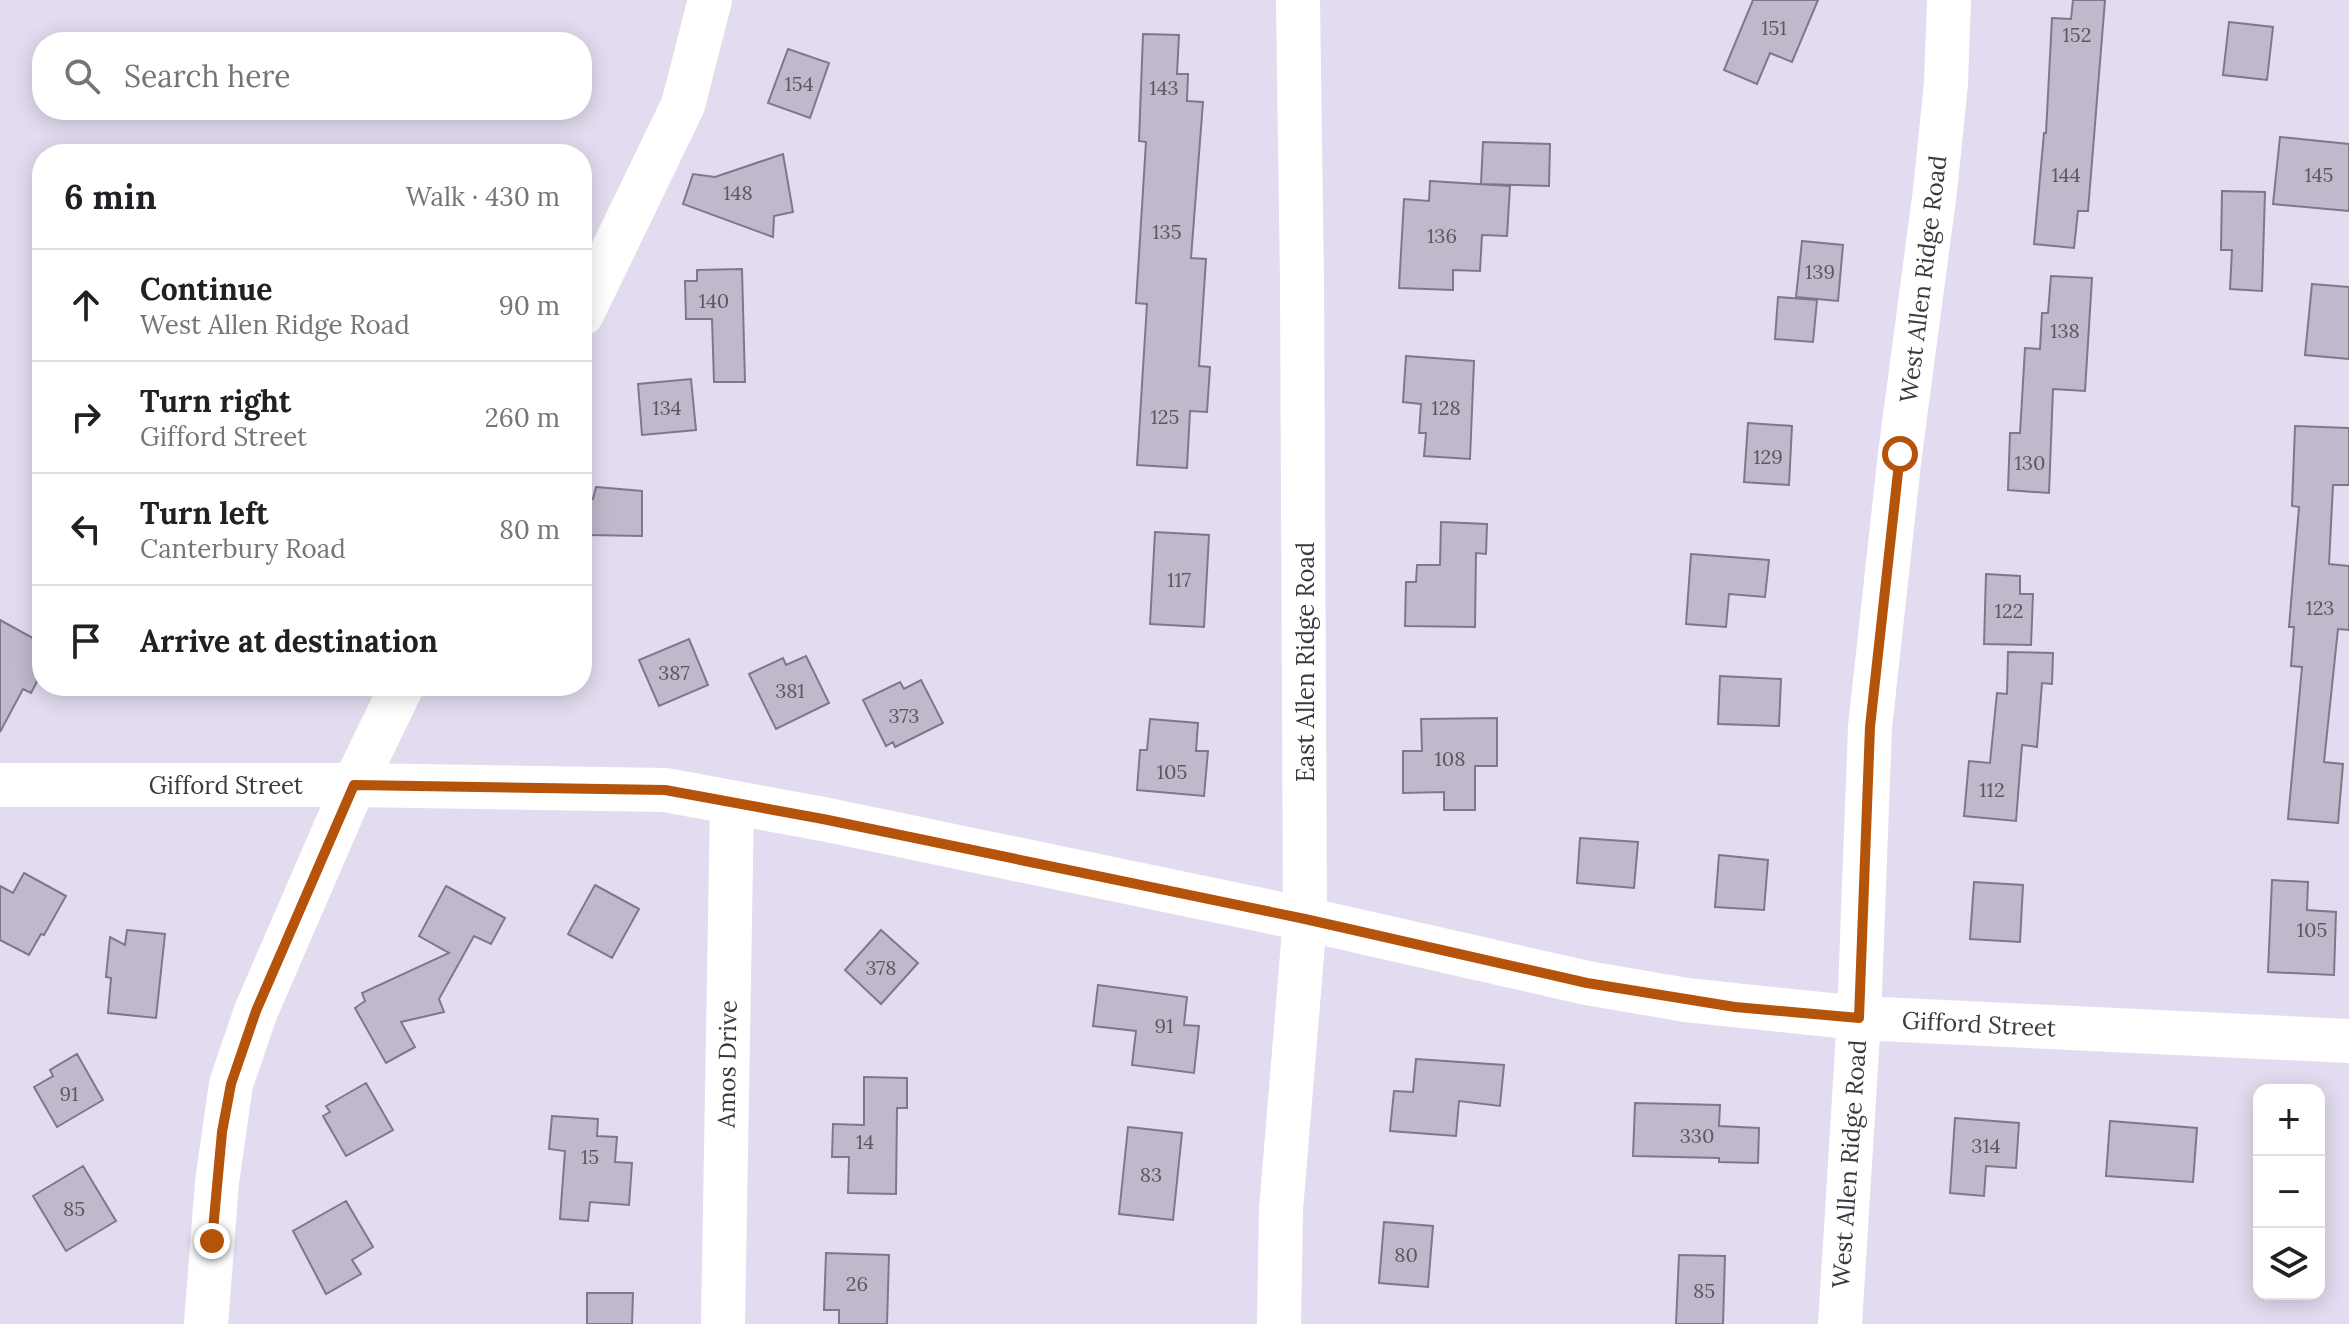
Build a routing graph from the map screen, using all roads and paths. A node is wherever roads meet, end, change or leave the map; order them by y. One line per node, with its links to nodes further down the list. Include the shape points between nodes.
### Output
1 (710, 0): 4 (street, via 683,105)
2 (1298, 0): 9 (street, East Allen Ridge Road)
3 (1949, 0): 10 (street, West Allen Ridge Road, via 1935,191 1870,727)
4 (592, 293)
5 (397, 696): 7 (street)
6 (0, 785): 7 (street, Gifford Street)
7 (354, 785): 8 (street, Gifford Street, via 665,790); 12 (street, via 256,1011 231,1084)
8 (732, 804): 9 (street, Gifford Street); 13 (street, Amos Drive)
9 (1305, 919): 10 (street, Gifford Street, via 1587,983 1735,1007); 14 (street, East Allen Ridge Road, via 1281,1210)
10 (1859, 1018): 11 (street, Gifford Street); 15 (street, West Allen Ridge Road)
11 (2349, 1041)
12 (206, 1324)
13 (723, 1324)
14 (1279, 1324)
15 (1840, 1324)

